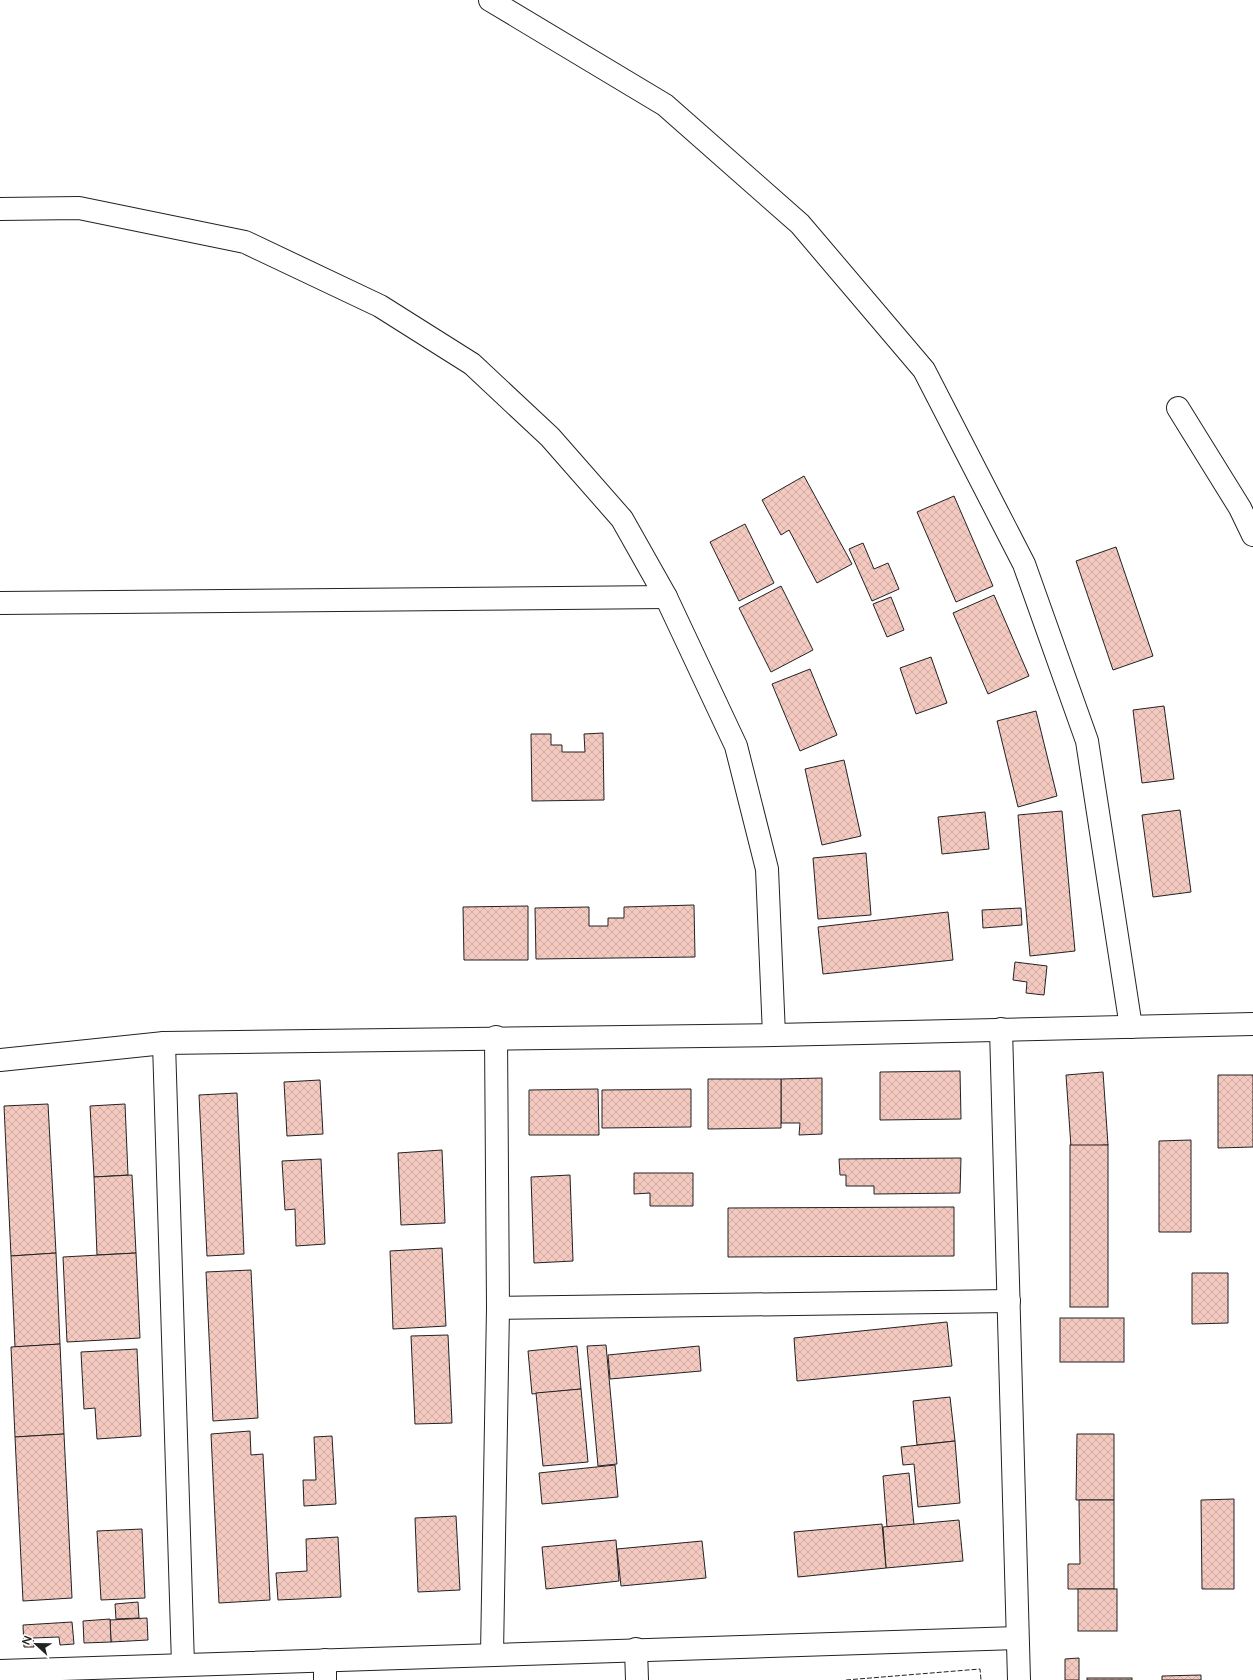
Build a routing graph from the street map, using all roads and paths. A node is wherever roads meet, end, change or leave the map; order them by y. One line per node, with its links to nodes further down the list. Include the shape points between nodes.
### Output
1 (490, 0): 8 (street, via 665,105 800,224 924,370 1024,564 1086,741)
2 (0, 209): 5 (street, via 80,208 246,242 380,306 472,364 550,437 622,519)
3 (1178, 408): 4 (street, via 1240,508)
4 (1253, 534)
5 (666, 597): 6 (street); 10 (street, via 736,746 767,869)
6 (0, 603)
7 (1253, 1024): 8 (street)
8 (1131, 1027): 9 (street)
9 (1001, 1029): 10 (street); 14 (street)
10 (774, 1035): 11 (street)
11 (496, 1037): 12 (street); 15 (street)
12 (164, 1043): 13 (street); 19 (street)
13 (0, 1060)
14 (1008, 1301): 15 (street); 16 (street)
15 (498, 1308): 18 (street)
16 (1017, 1638): 17 (street); 23 (street)
17 (636, 1650): 18 (street); 22 (street)
18 (492, 1654): 20 (street)
19 (183, 1665): 20 (street); 21 (street)
20 (325, 1670)
21 (0, 1671)
22 (637, 1680)
23 (1019, 1680)

